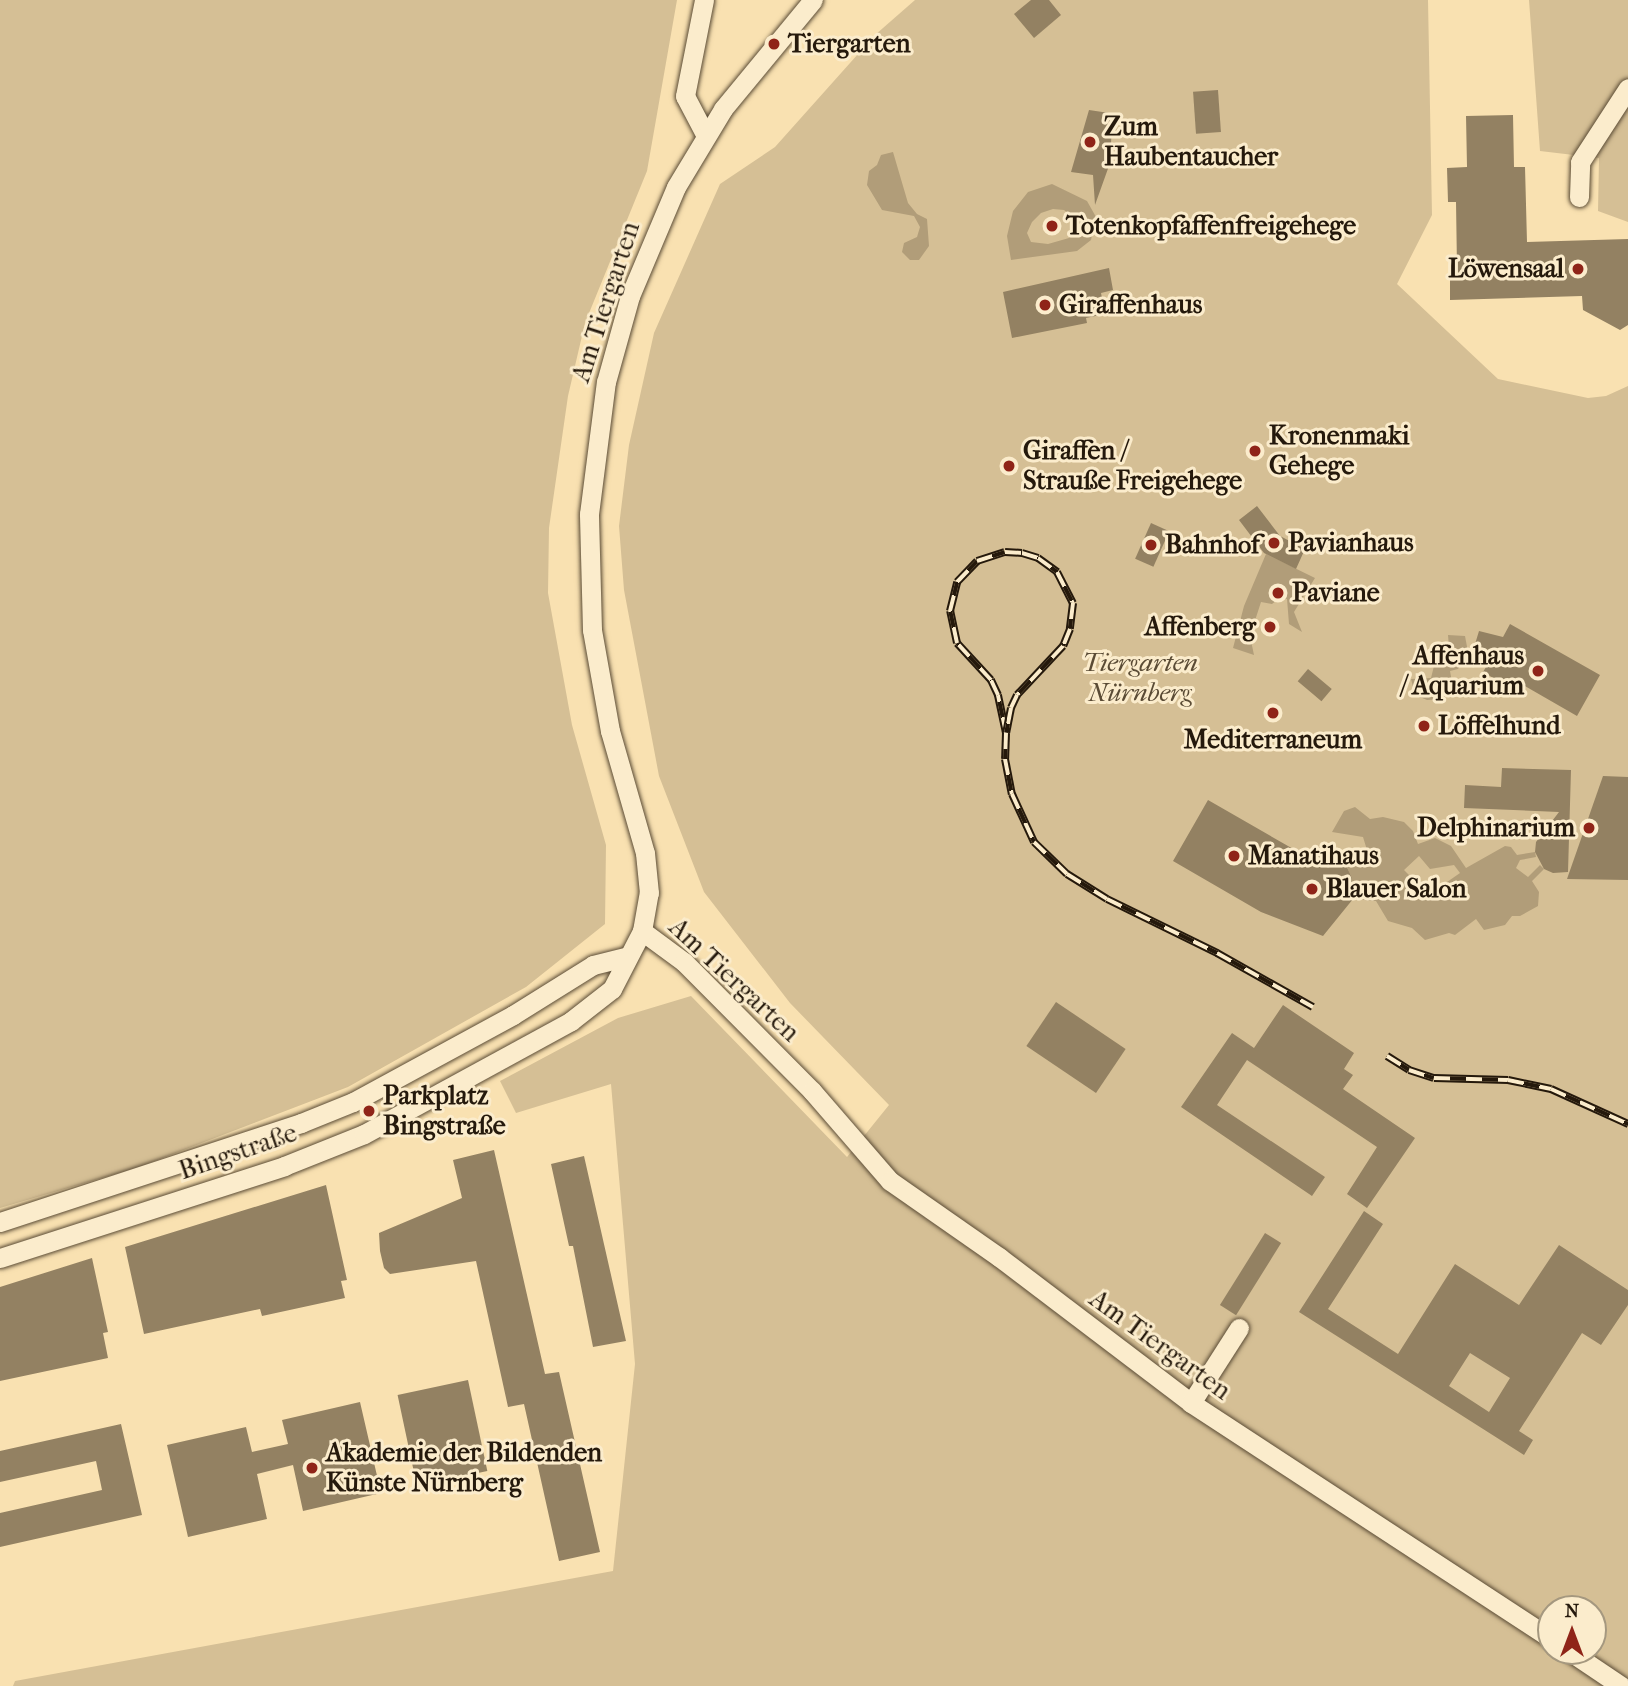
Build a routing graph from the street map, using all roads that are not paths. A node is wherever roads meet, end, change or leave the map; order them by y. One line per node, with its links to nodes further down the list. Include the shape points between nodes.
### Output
1 (704, 0): 4 (street, via 685,96)
2 (813, 0): 4 (street, Am Tiergarten, via 742,83)
3 (1628, 88): 5 (street, via 1580,162)
4 (706, 136): 6 (street, Am Tiergarten, via 660,219 630,296 606,382 592,472 593,643 610,731 648,868)
5 (1579, 197)
6 (642, 930): 7 (street, Bingstraße); 13 (street, Am Tiergarten, via 684,962 812,1091 890,1181)
7 (628, 956): 8 (street, Bingstraße, via 593,965); 9 (street, Bingstraße, via 612,989 583,1013)
8 (467, 1040): 9 (street); 10 (street, Bingstraße, via 353,1102 301,1123)
9 (482, 1069): 11 (street, Bingstraße, via 411,1110 323,1151)
10 (0, 1223)
11 (0, 1258)
12 (1238, 1328): 13 (street)
13 (1191, 1404): 14 (street, Am Tiergarten)
14 (1537, 1630)
15 (1590, 1665): 16 (street)
16 (1621, 1686)

